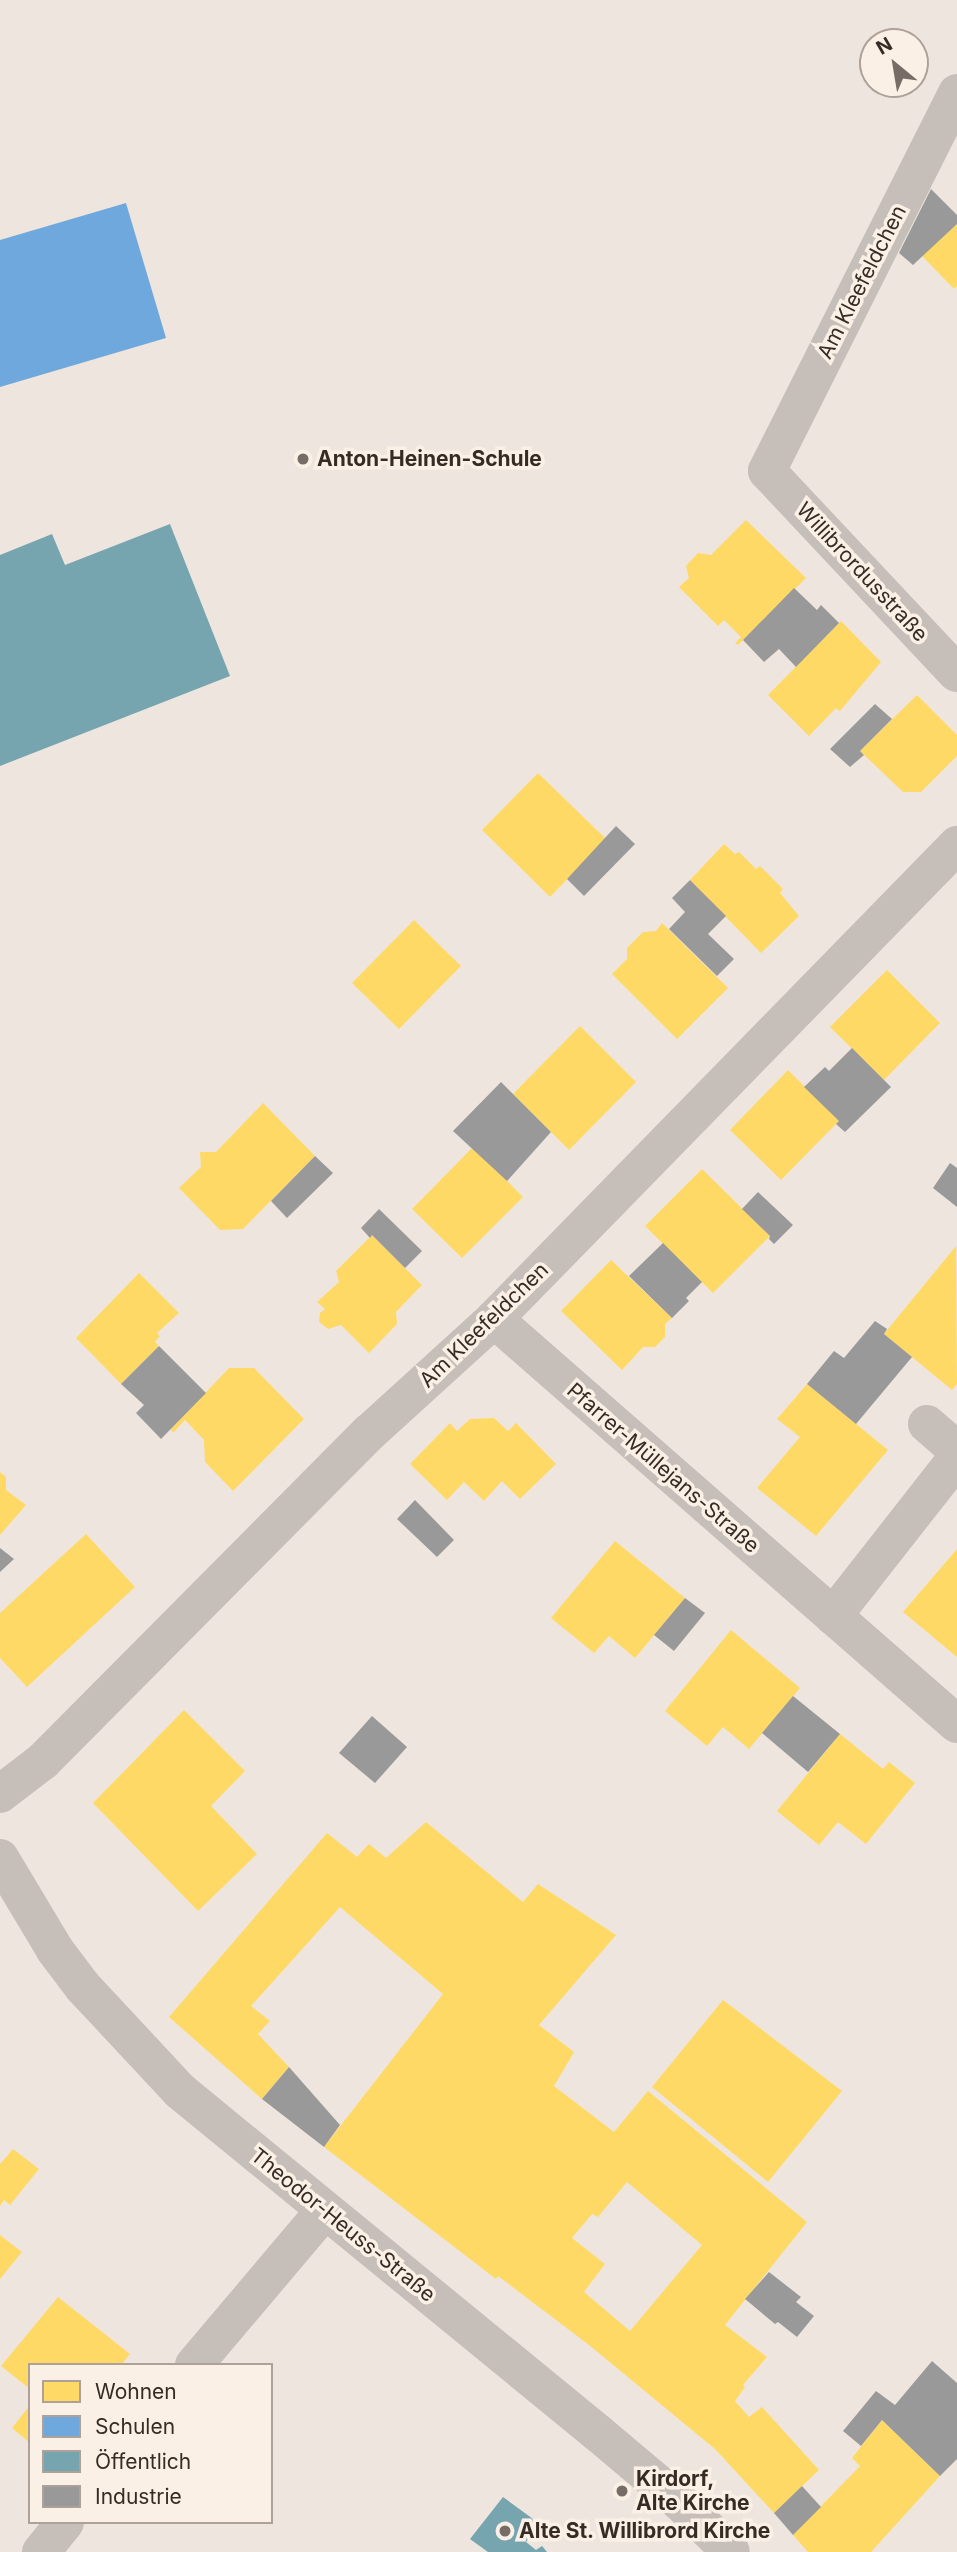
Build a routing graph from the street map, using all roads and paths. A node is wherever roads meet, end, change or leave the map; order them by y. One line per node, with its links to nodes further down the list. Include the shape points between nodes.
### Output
1 (957, 93): 2 (street, Am Kleefeldchen)
2 (767, 471): 3 (street, Willibrordusstraße)
3 (957, 673)
4 (957, 845): 5 (street, Am Kleefeldchen)
5 (494, 1320): 9 (street, Pfarrer-Müllejans-Straße); 11 (street, Am Kleefeldchen, via 370,1432 43,1761)
6 (927, 1424): 7 (street)
7 (957, 1450)
8 (957, 1458): 9 (street)
9 (833, 1616): 10 (street, Pfarrer-Müllejans-Straße)
10 (957, 1724)
11 (0, 1794)
12 (0, 1858): 13 (street, Theodor-Heuss-Straße, via 55,1950 113,2023 180,2091)
13 (324, 2211): 14 (street); 17 (street, Theodor-Heuss-Straße, via 606,2440)
14 (196, 2363)
15 (63, 2524): 16 (street)
16 (41, 2552)
17 (731, 2552)

